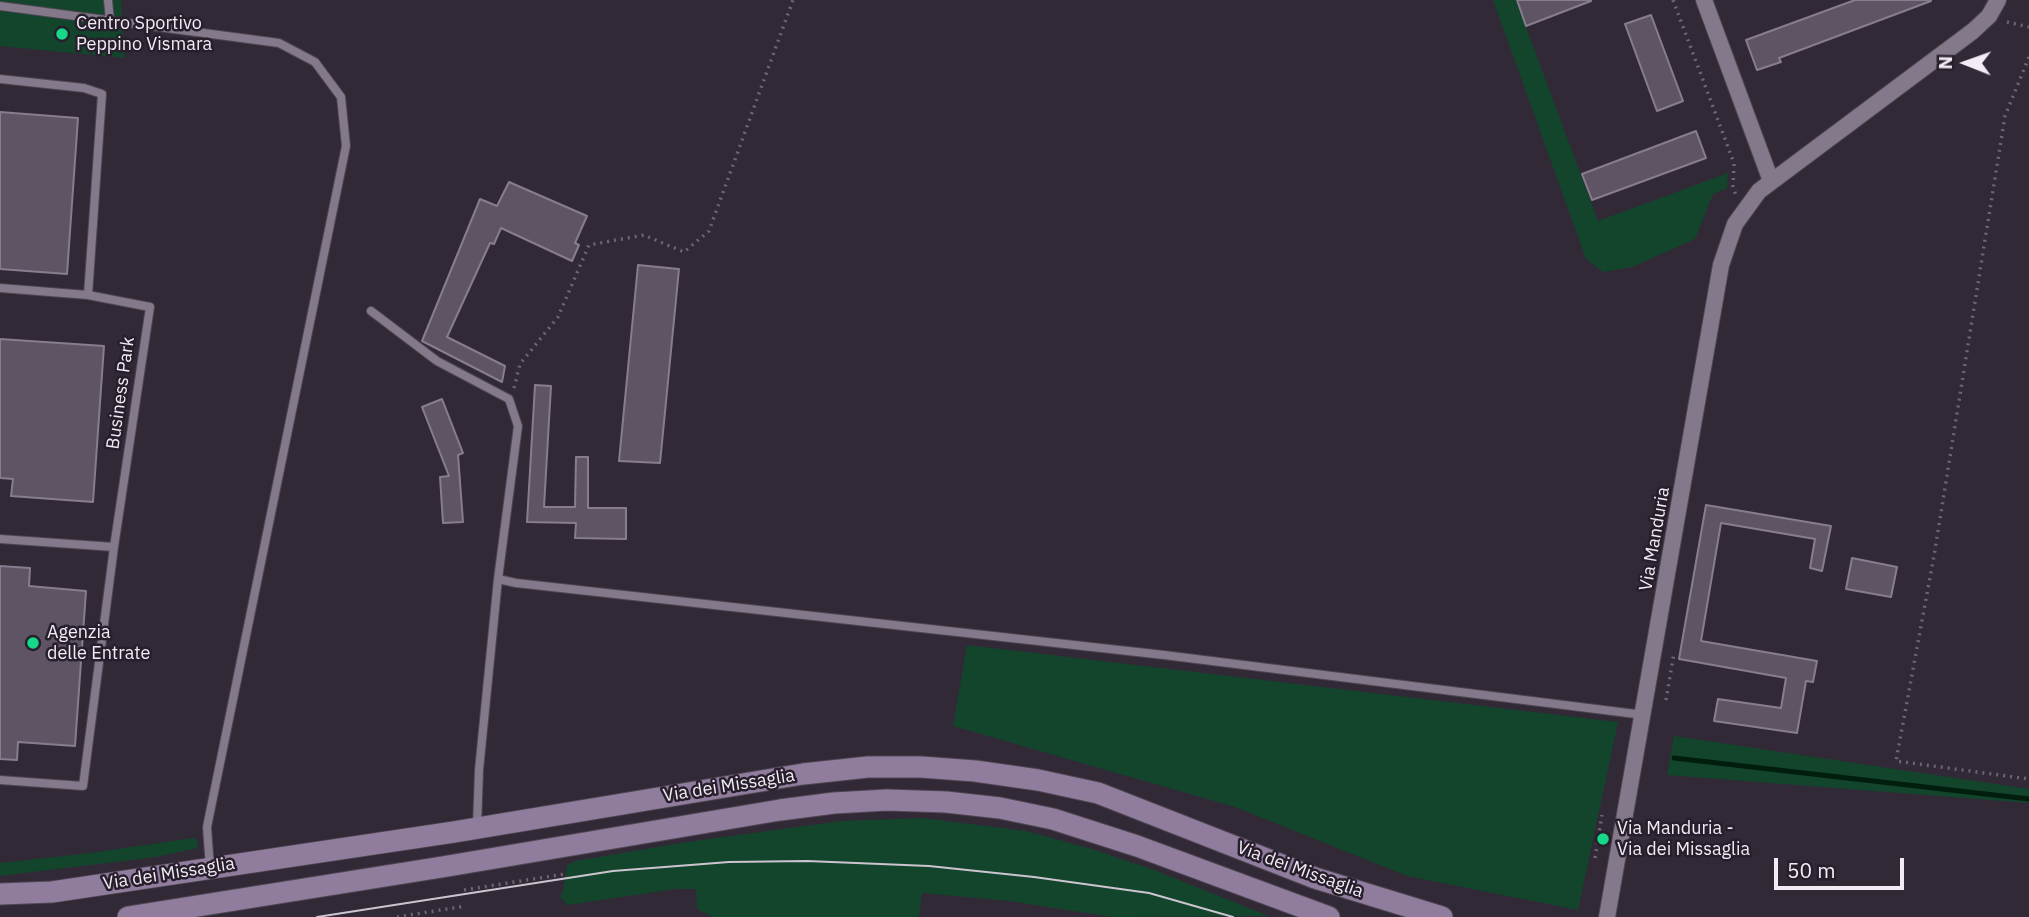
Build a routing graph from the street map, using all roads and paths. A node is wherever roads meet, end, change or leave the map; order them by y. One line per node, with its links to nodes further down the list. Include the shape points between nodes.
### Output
1 (108, 0): 7 (lane)
2 (793, 0): 17 (path, via 709,231 684,251 644,235 589,245 558,317 520,364)
3 (1673, 0): 12 (path)
4 (1704, 0): 13 (street)
5 (0, 6): 7 (lane)
6 (1991, 8): 13 (street, Via Manduria, via 1973,31)
7 (110, 21): 29 (lane, via 279,43 315,62 341,97 346,146 208,827)
8 (2007, 22): 9 (path)
9 (2029, 27)
10 (2029, 57): 24 (path, via 2005,116 1896,761)
11 (0, 79): 15 (lane, via 102,94)
12 (1733, 170)
13 (1771, 181): 23 (street, Via Manduria, via 1735,225 1721,265)
14 (0, 288): 15 (lane, Business Park)
15 (88, 295): 19 (lane, Business Park, via 150,307)
16 (371, 311): 17 (lane, via 437,361)
17 (509, 399): 20 (lane, via 518,426)
18 (0, 539): 19 (lane)
19 (114, 547): 25 (lane, Business Park, via 83,786)
20 (498, 579): 23 (lane); 27 (lane)
21 (1674, 653): 22 (path)
22 (1666, 700)
23 (1644, 715): 38 (street, Via Manduria)
24 (2029, 779)
25 (0, 780)
26 (1602, 815): 28 (path)
27 (477, 828): 29 (main road, Via dei Missaglia); 37 (main road, Via dei Missaglia, via 803,774 868,767 975,771 1098,793 1315,878)
28 (1595, 858)
29 (210, 868): 32 (main road, Via dei Missaglia, via 52,892)
30 (565, 874): 31 (path)
31 (464, 890)
32 (0, 894)
33 (466, 906): 35 (path)
34 (128, 917): 36 (main road, Via dei Missaglia, via 780,810 887,800 1000,808 1053,819)
35 (397, 917)
36 (1329, 917)
37 (1441, 917)
38 (1607, 917)

